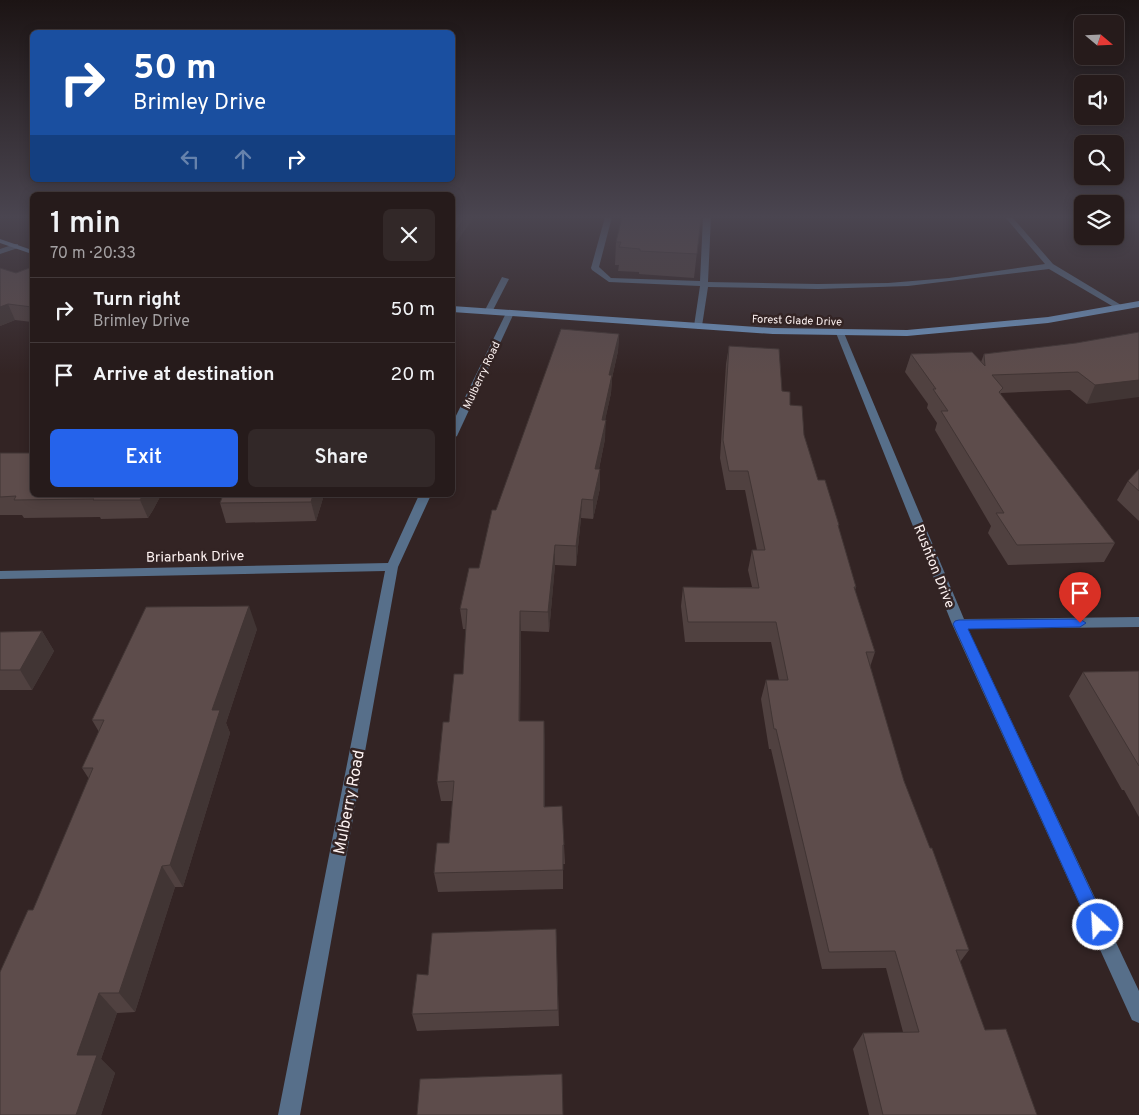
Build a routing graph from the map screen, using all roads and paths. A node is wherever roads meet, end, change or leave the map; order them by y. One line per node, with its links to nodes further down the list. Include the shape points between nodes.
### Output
1 (596, 269): 6 (street, via 610,280)
2 (705, 269): 6 (street)
3 (1029, 269): 6 (street, via 889,285)
4 (1055, 269): 8 (street)
5 (505, 279): 10 (street)
6 (704, 284): 12 (street)
7 (1139, 304): 8 (street, Forest Glade Drive)
8 (1122, 308): 13 (street, Forest Glade Drive, via 973,328)
9 (455, 309): 10 (street, Forest Glade Drive)
10 (488, 312): 11 (street, Forest Glade Drive)
11 (510, 313): 12 (street, Forest Glade Drive); 14 (street, Mulberry Road)
12 (698, 326): 13 (street, Forest Glade Drive)
13 (840, 333): 19 (street, Rushton Drive)
14 (455, 430)
15 (424, 497): 16 (street, Mulberry Road)
16 (392, 567): 17 (street, Briarbank Drive); 21 (street, Mulberry Road)
17 (0, 575)
18 (1139, 622): 19 (street)
19 (959, 624): 20 (street, Rushton Drive)
20 (1139, 1013)
21 (289, 1115)

